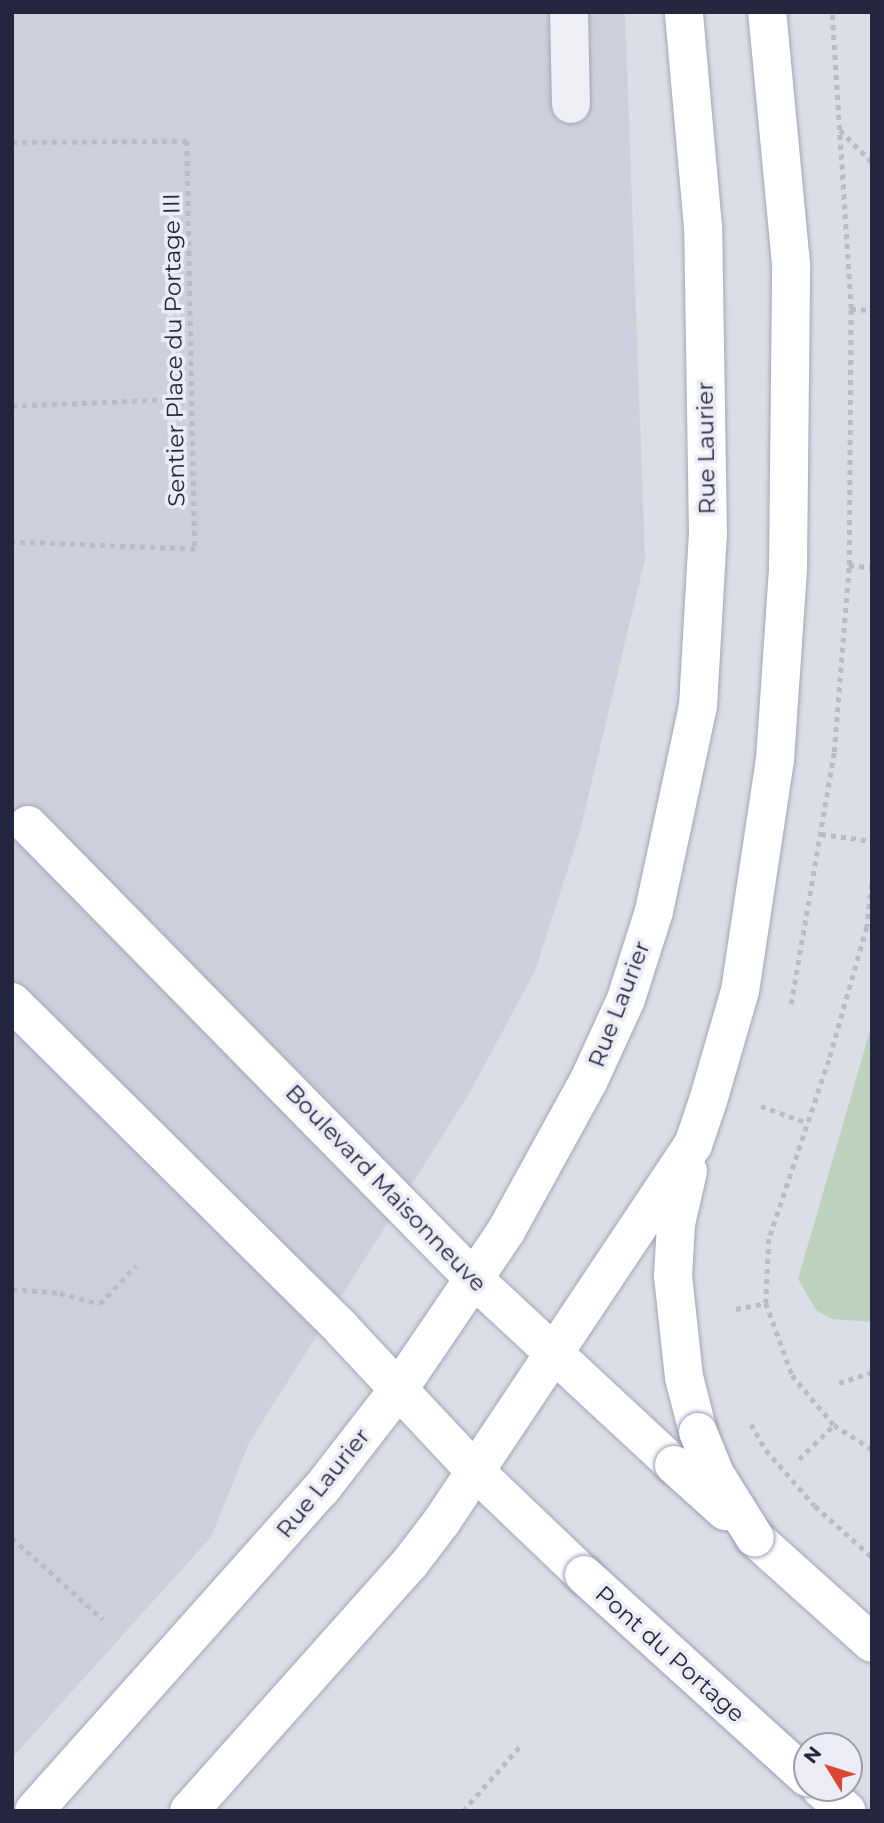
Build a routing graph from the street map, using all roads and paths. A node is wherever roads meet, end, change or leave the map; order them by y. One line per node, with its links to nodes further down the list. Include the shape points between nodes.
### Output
1 (569, 12): 4 (lane)
2 (684, 12): 24 (main road, Rue Laurier, via 703,227 708,535 698,706 654,911 626,999 566,1123)
3 (767, 12): 22 (main road, via 791,264 785,610 775,760 740,991)
4 (571, 104)
5 (839, 129): 7 (path)
6 (12, 142): 10 (path, Sentier Place du Portage III, via 187,141)
7 (872, 162)
8 (851, 309): 9 (path)
9 (872, 310)
10 (192, 398): 11 (path); 12 (path, Sentier Place du Portage III, via 195,549)
11 (12, 406)
12 (12, 542)
13 (849, 565): 14 (path)
14 (872, 568)
15 (28, 825): 24 (main road, Boulevard Maisonneuve)
16 (821, 834): 17 (path)
17 (872, 841)
18 (872, 884): 21 (path, via 867,927)
19 (12, 1002): 31 (main road)
20 (761, 1106): 21 (path)
21 (808, 1123): 26 (path, via 769,1239)
22 (694, 1145): 28 (main road); 38 (main road, bridge, via 676,1224 673,1276 680,1349 698,1432 715,1474)
23 (136, 1265): 25 (path, via 100,1304 60,1293)
24 (475, 1280): 28 (main road, Boulevard Maisonneuve); 31 (main road, Rue Laurier)
25 (12, 1289)
26 (766, 1303): 27 (path); 33 (path, via 792,1375)
27 (736, 1309)
28 (553, 1355): 36 (main road); 38 (main road, Boulevard Maisonneuve, bridge)
29 (872, 1372): 30 (path)
30 (839, 1383)
31 (398, 1390): 36 (main road); 44 (main road, Rue Laurier, via 313,1498)
32 (747, 1417): 39 (path, via 765,1450 815,1506)
33 (834, 1425): 34 (path); 35 (path)
34 (872, 1449)
35 (799, 1459)
36 (475, 1471): 43 (main road, Pont du Portage, bridge); 45 (main road, via 410,1563)
37 (12, 1538): 40 (path)
38 (755, 1538): 41 (main road)
39 (872, 1557)
40 (103, 1619)
41 (872, 1643)
42 (521, 1745): 46 (path)
43 (793, 1764)
44 (34, 1811)
45 (189, 1811)
46 (463, 1811)

